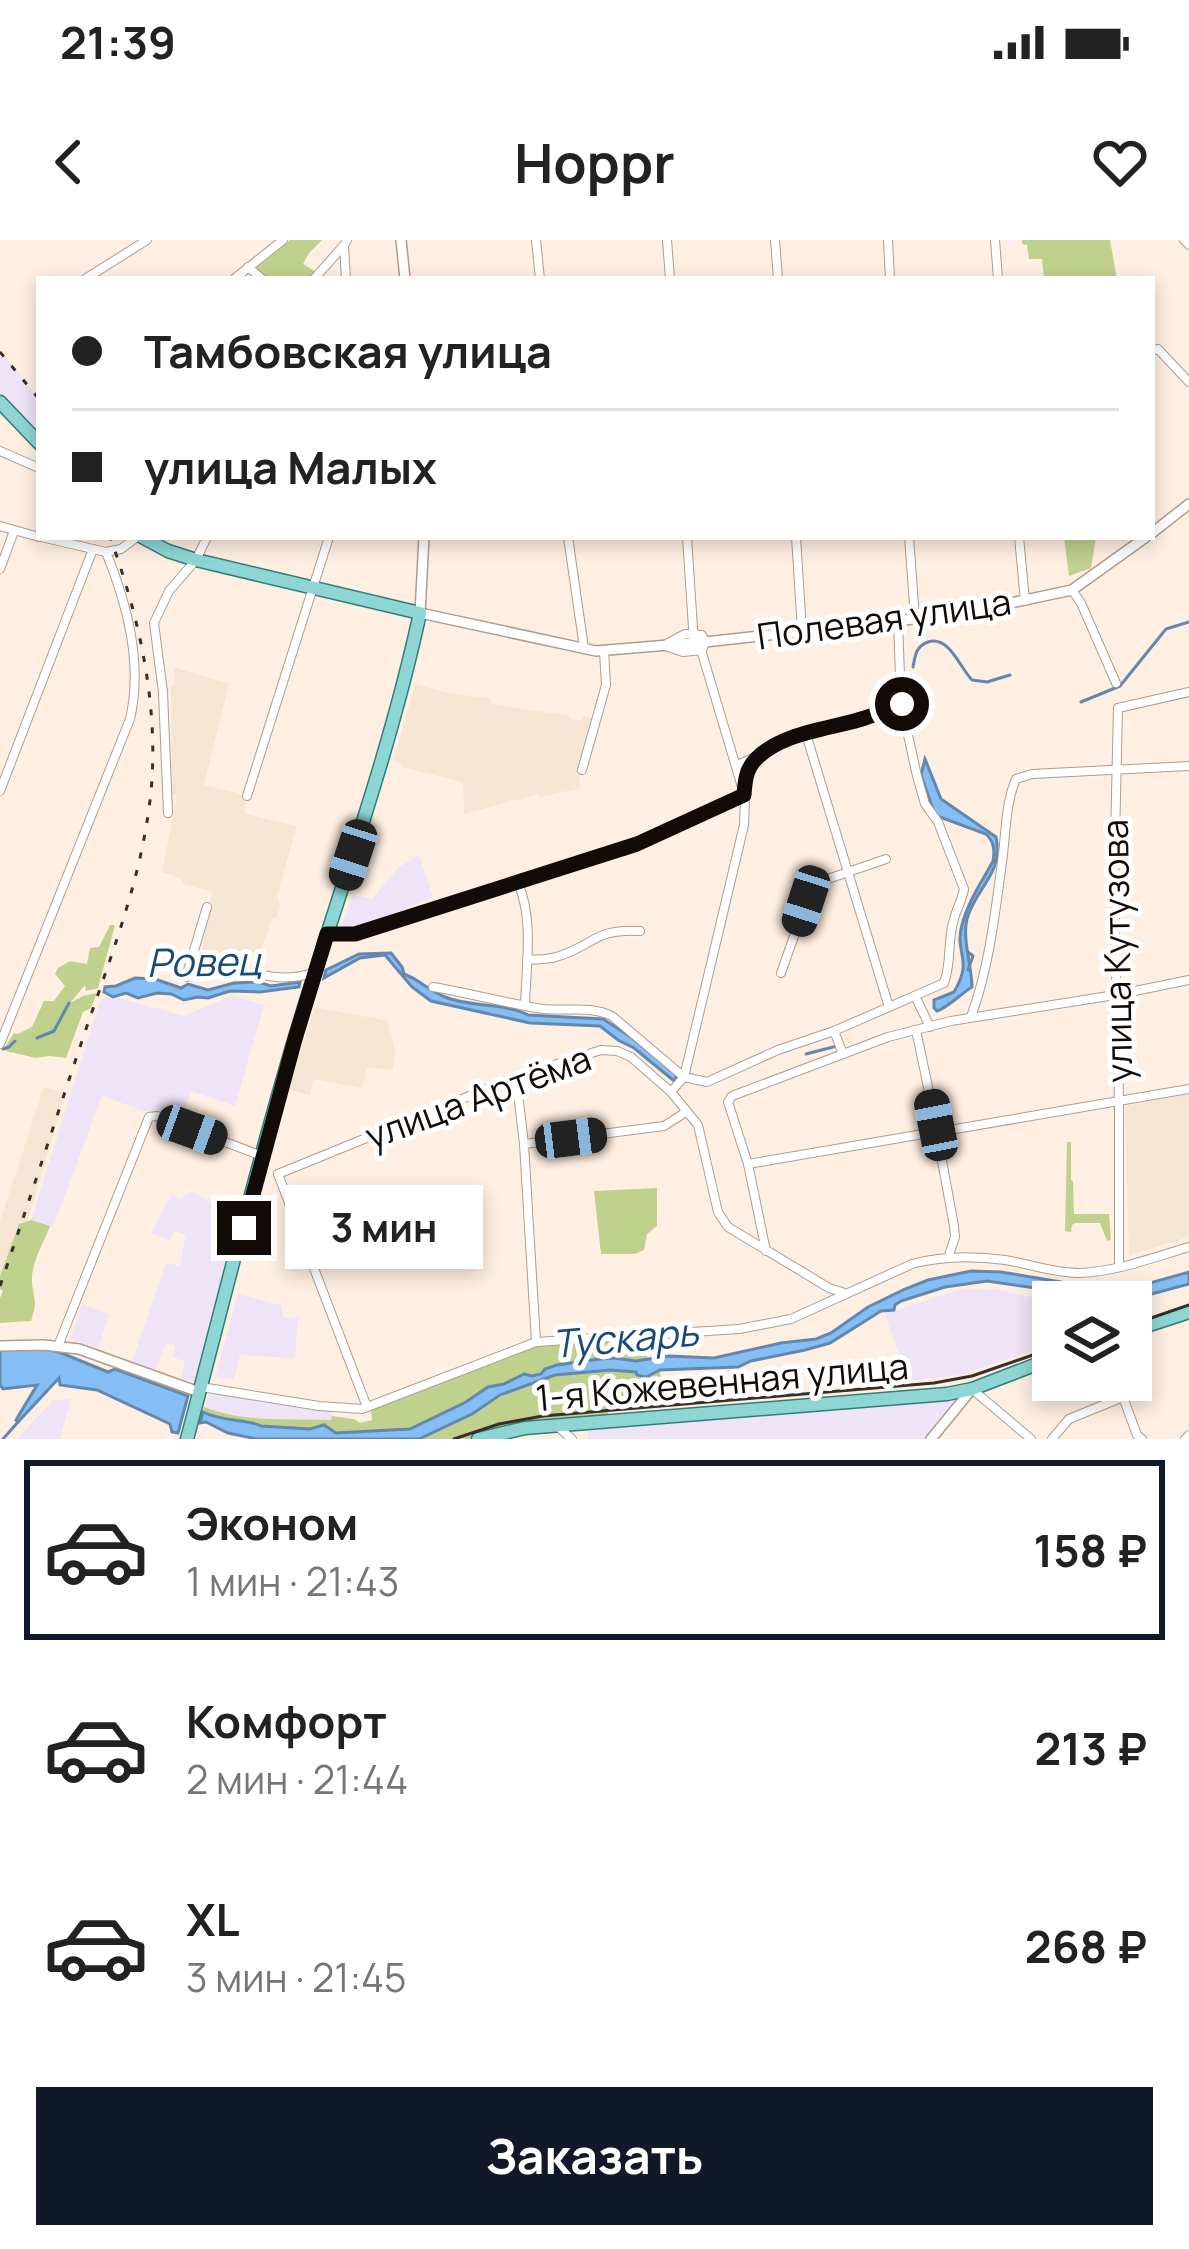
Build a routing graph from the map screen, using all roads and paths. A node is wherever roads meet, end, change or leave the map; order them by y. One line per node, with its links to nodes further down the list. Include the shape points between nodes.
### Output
1 (147, 240): 11 (street)
2 (283, 240): 10 (street)
3 (401, 240): 16 (street)
4 (536, 240): 17 (street)
5 (668, 240): 18 (street)
6 (775, 240): 19 (street)
7 (888, 240): 20 (street)
8 (995, 240): 21 (street)
9 (345, 243): 14 (street); 15 (street)
10 (248, 267): 12 (street); 13 (street)
11 (90, 276)
12 (238, 276)
13 (258, 276)
14 (317, 276)
15 (346, 276)
16 (405, 276)
17 (540, 276)
18 (670, 276)
19 (778, 276)
20 (890, 276)
21 (998, 276)
22 (1155, 350): 23 (street)
23 (1189, 382)
24 (0, 402): 25 (main road)
25 (36, 439)
26 (0, 451): 27 (street)
27 (36, 467)
28 (1189, 504): 30 (street, Полевая улица)
29 (0, 526): 31 (street)
30 (1155, 530)
31 (14, 531): 32 (street); 48 (street)
32 (36, 536)
33 (54, 540): 46 (street)
34 (95, 540): 46 (street)
35 (136, 540): 46 (street)
36 (146, 540): 47 (main road)
37 (206, 540): 47 (street)
38 (328, 540): 49 (street)
39 (424, 540): 52 (street)
40 (568, 540): 57 (street)
41 (687, 540): 56 (street)
42 (796, 540): 55 (street)
43 (909, 540): 53 (street)
44 (1019, 540): 51 (street)
45 (1142, 540): 50 (street, Полевая улица)
46 (100, 550): 68 (street); 93 (street, via 129,624 134,700)
47 (196, 560): 49 (main road); 71 (street, via 154,623)
48 (0, 569)
49 (313, 587): 52 (main road); 70 (street)
50 (1072, 590): 51 (street, Полевая улица); 59 (street)
51 (1025, 601): 53 (street, Полевая улица)
52 (420, 614): 57 (street, Полевая улица); 77 (main road)
53 (915, 618): 54 (street, Полевая улица)
54 (898, 621): 55 (street, Полевая улица); 61 (street)
55 (802, 631): 56 (street, Полевая улица)
56 (699, 642): 58 (street, Полевая улица); 64 (street)
57 (584, 650): 58 (street, Полевая улица)
58 (604, 651): 66 (street, via 606,686)
59 (1116, 683)
60 (1189, 692): 67 (street, улица Кутузова, via 1118,708)
61 (902, 704): 62 (street); 86 (street, via 925,804 964,889 944,983)
62 (806, 734): 63 (street); 73 (street)
63 (756, 758): 64 (street); 69 (street)
64 (737, 765): 69 (street)
65 (1189, 766): 67 (street)
66 (582, 770)
67 (1115, 770): 85 (street, улица Кутузова); 89 (street, via 1032,774 1013,783)
68 (0, 791)
69 (744, 795): 74 (street, via 658,836); 96 (street, via 744,825)
70 (247, 796)
71 (169, 813)
72 (886, 859): 73 (street)
73 (848, 872): 81 (street, via 812,888); 88 (street)
74 (518, 883): 77 (street, via 355,934); 79 (street)
75 (207, 907): 78 (street)
76 (640, 931): 79 (street, via 615,930 562,955)
77 (327, 934): 80 (main road)
78 (193, 956): 80 (street, via 260,976); 82 (street)
79 (527, 960): 87 (street)
80 (315, 973): 103 (main road)
81 (781, 973)
82 (186, 977)
83 (1189, 980): 85 (street)
84 (433, 987): 87 (street)
85 (1115, 995): 89 (street); 99 (street, улица Кутузова)
86 (915, 997): 88 (street); 90 (street)
87 (525, 1006): 96 (street, via 599,1010)
88 (889, 1007): 92 (street)
89 (971, 1018): 90 (street)
90 (931, 1027): 91 (street)
91 (916, 1030): 94 (street); 101 (street)
92 (834, 1031): 94 (street); 96 (street, via 717,1079)
93 (1, 1038)
94 (843, 1054): 104 (street, via 732,1096)
95 (516, 1077): 98 (street, улица Артёма, via 616,1051); 102 (street); 105 (street, улица Артёма)
96 (684, 1077): 98 (street)
97 (1189, 1090): 99 (street)
98 (671, 1092): 100 (street, улица Артёма)
99 (1119, 1099): 101 (street); 109 (street, улица Кутузова)
100 (686, 1112): 102 (street, via 664,1126); 107 (street, улица Артёма, via 703,1138 722,1219)
101 (937, 1132): 104 (street); 108 (street, via 955,1237)
102 (524, 1144): 113 (street)
103 (261, 1162): 105 (street); 115 (street, via 148,1117); 118 (main road)
104 (748, 1164): 107 (street)
105 (278, 1174): 119 (street)
106 (1189, 1246): 109 (street)
107 (766, 1252): 110 (street, улица Артёма)
108 (948, 1258): 109 (street, via 1077,1273); 110 (street)
109 (1119, 1267)
110 (846, 1292): 113 (street, via 803,1316 761,1326)
111 (1189, 1312): 112 (main road)
112 (1152, 1324)
113 (536, 1342): 119 (street)
114 (0, 1346): 115 (street)
115 (58, 1346): 118 (street)
116 (1032, 1366): 117 (main road, 1-я Кожевенная улица)
117 (972, 1389): 120 (main road, 1-я Кожевенная улица); 125 (street); 126 (street)
118 (199, 1393): 119 (street); 121 (main road)
119 (367, 1407)
120 (557, 1426): 122 (main road, 1-я Кожевенная улица); 123 (street); 124 (street)
121 (187, 1439)
122 (478, 1439)
123 (545, 1439)
124 (572, 1439)
125 (931, 1439)
126 (1031, 1439)
127 (1052, 1439): 128 (street, via 1069,1419 1123,1397)
128 (1142, 1439)

